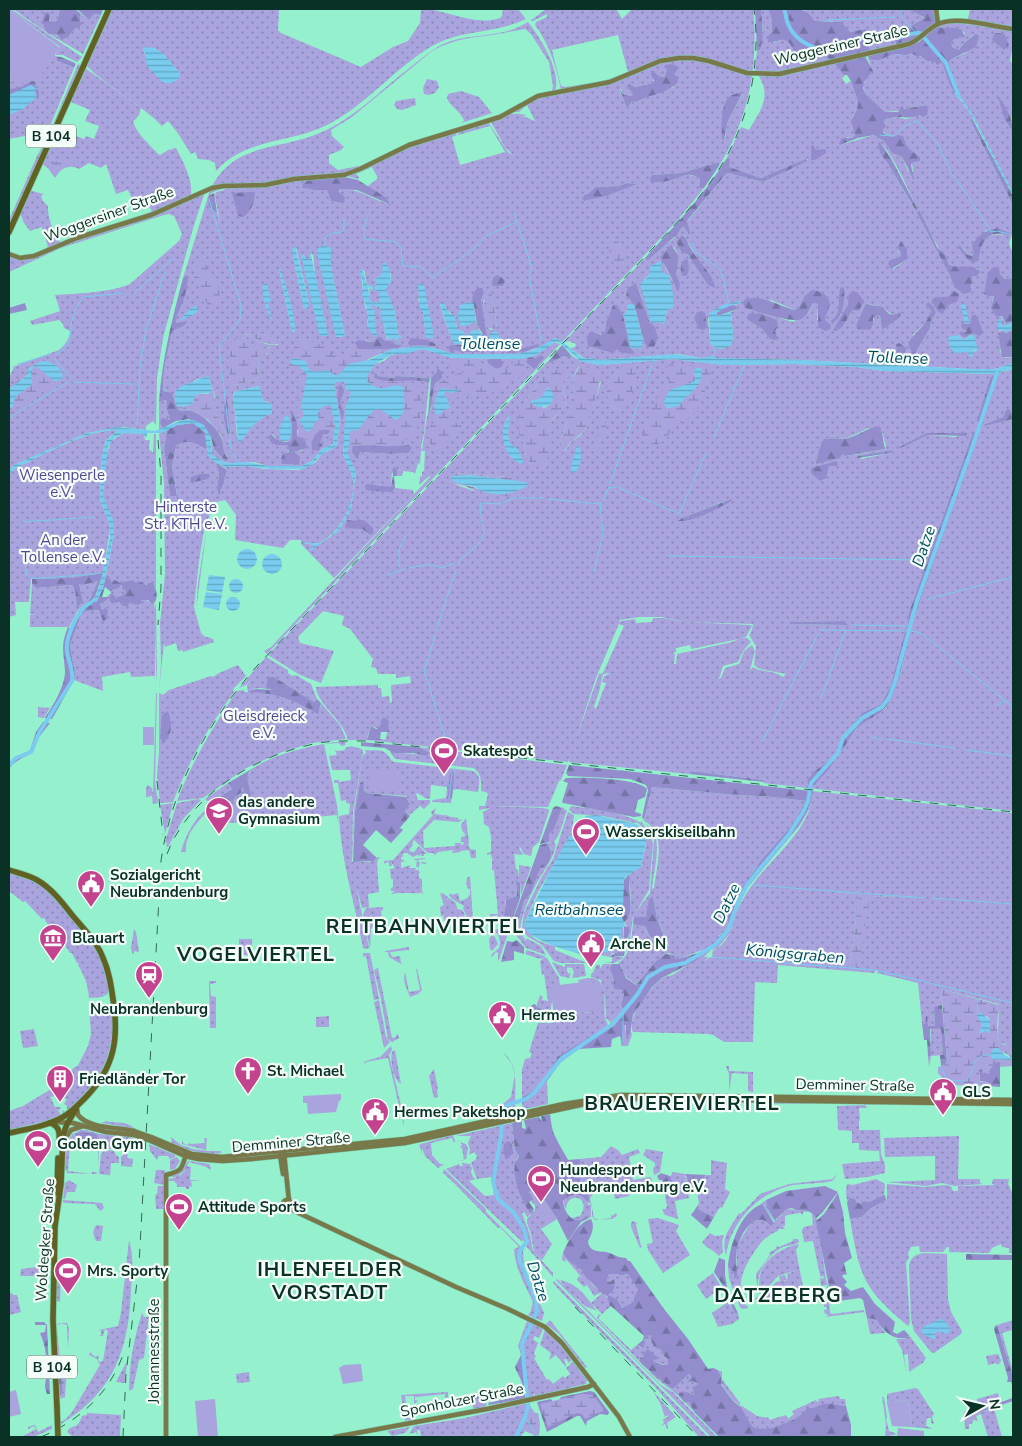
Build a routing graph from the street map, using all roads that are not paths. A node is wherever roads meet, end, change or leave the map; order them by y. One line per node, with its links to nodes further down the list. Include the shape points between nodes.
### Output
1 (109, 9): 5 (main road, B 104)
2 (936, 9): 3 (main road)
3 (938, 24): 4 (main road, via 958,21); 6 (main road, Woggersiner Straße, via 918,40 897,48 779,74 747,73 693,58 660,61 610,82 538,96 500,118 409,145 344,175 212,188 142,218 77,238 34,256 20,258)
4 (1013, 29)
5 (9, 232)
6 (9, 254)
7 (9, 870): 10 (main road, B 104, via 38,881 52,892 92,940 106,965 114,1010 113,1051 101,1080)
8 (1013, 1100): 11 (main road, Demminer Straße, via 621,1094)
9 (1013, 1104): 11 (main road, Demminer Straße, via 623,1098)
10 (79, 1105): 12 (main road, Woldegker Straße / B 104); 13 (main road, B 104); 16 (main road, Demminer Straße, via 78,1116 82,1120)
11 (520, 1116): 19 (main road, Demminer Straße, via 405,1143)
12 (68, 1122): 13 (main road, Demminer Straße); 14 (main road, Demminer Straße); 17 (main road, Woldegker Straße / B 104)
13 (50, 1123): 15 (main road); 22 (main road, Woldegker Straße / B 104, via 58,1128)
14 (90, 1127): 16 (main road, Demminer Straße, via 106,1132); 17 (main road, via 75,1128)
15 (9, 1133)
16 (134, 1133): 18 (main road, Demminer Straße, bridge)
17 (63, 1143): 22 (main road, Woldegker Straße / B 104)
18 (186, 1154): 19 (main road, Demminer Straße, via 222,1157); 20 (main road, Demminer Straße); 25 (main road, Johannesstraße, via 180,1170 166,1175)
19 (282, 1154): 20 (main road, Demminer Straße); 23 (main road, via 288,1204 298,1214 535,1322 556,1336)
20 (209, 1160): 21 (main road)
21 (215, 1166)
22 (60, 1176): 24 (main road, Woldegker Straße / B 104, bridge, via 53,1220 50,1320)
23 (594, 1384): 26 (main road, Sponholzer Straße, via 528,1401); 27 (main road)
24 (57, 1437)
25 (166, 1437)
26 (334, 1437)
27 (630, 1437)

